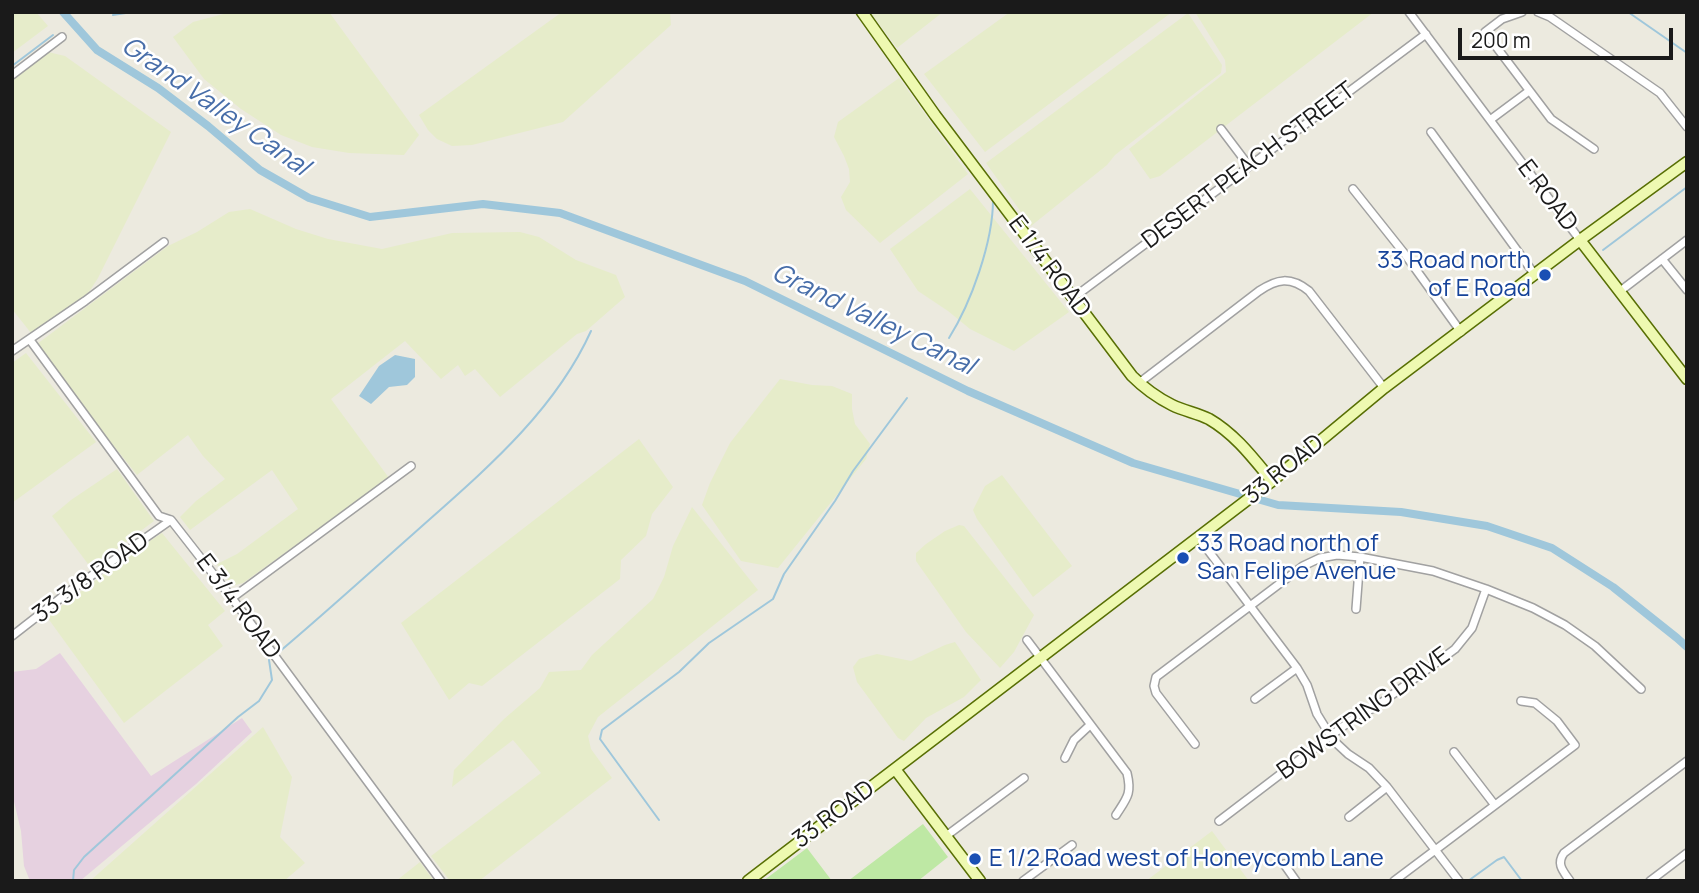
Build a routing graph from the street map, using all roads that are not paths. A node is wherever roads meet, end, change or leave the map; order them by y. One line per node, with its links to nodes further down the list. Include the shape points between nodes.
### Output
1 (862, 12): 24 (main road, E 1/4 ROAD)
2 (1409, 12): 5 (street, E ROAD)
3 (1522, 12): 8 (street, via 1485,32)
4 (1538, 12): 10 (street, via 1660,93)
5 (1426, 34): 9 (street, E ROAD); 15 (street, DESERT PEACH STREET)
6 (62, 37): 7 (street)
7 (12, 75)
8 (1530, 91): 9 (street); 13 (street, via 1551,119)
9 (1490, 120): 17 (street, E ROAD)
10 (1687, 127)
11 (1221, 129): 15 (street)
12 (1431, 132): 21 (street)
13 (1594, 149)
14 (1687, 162): 17 (main road, 33 ROAD)
15 (1249, 166): 24 (street, DESERT PEACH STREET)
16 (1353, 189): 25 (street)
17 (1580, 240): 21 (main road, 33 ROAD); 23 (main road, E ROAD)
18 (1687, 240): 20 (street)
19 (164, 242): 26 (street)
20 (1662, 259): 22 (street); 23 (street)
21 (1535, 275): 25 (main road, 33 ROAD)
22 (1687, 290)
23 (1619, 292): 28 (main road, E ROAD)
24 (1073, 298): 29 (main road, E 1/4 ROAD)
25 (1461, 332): 30 (main road, 33 ROAD)
26 (30, 340): 27 (street); 33 (street, E 3/4 ROAD, via 159,516)
27 (12, 351)
28 (1687, 379)
29 (1139, 383): 30 (street, via 1259,291 1283,280 1309,291); 32 (main road, E 1/4 ROAD, via 1225,429)
30 (1384, 388): 32 (main road, 33 ROAD)
31 (411, 466): 37 (street)
32 (1272, 481): 34 (main road, 33 ROAD)
33 (171, 520): 37 (street, E 3/4 ROAD); 40 (street, 33 3/8 ROAD)
34 (1198, 537): 38 (street); 42 (main road, 33 ROAD)
35 (1360, 557): 36 (street, via 1433,571); 38 (street, via 1320,558); 39 (street)
36 (1486, 589): 44 (street, via 1565,625); 48 (street, BOWSTRING DRIVE, via 1472,628 1455,649)
37 (232, 598): 65 (street, E 3/4 ROAD)
38 (1250, 605): 43 (street); 49 (street, via 1156,677 1156,693)
39 (1356, 609)
40 (12, 636)
41 (1027, 640): 42 (street)
42 (1040, 657): 47 (street); 53 (main road, 33 ROAD)
43 (1297, 668): 45 (street); 48 (street)
44 (1641, 689)
45 (1255, 699)
46 (1521, 701): 56 (street, via 1535,703 1575,745)
47 (1090, 725): 51 (street, via 1074,740); 57 (street, via 1127,773 1130,788)
48 (1330, 736): 55 (street); 59 (street, BOWSTRING DRIVE)
49 (1195, 744)
50 (1454, 752): 56 (street)
51 (1065, 758)
52 (1687, 761): 72 (street, via 1564,853 1560,864)
53 (895, 769): 60 (main road); 66 (main road, 33 ROAD)
54 (1024, 778): 60 (street)
55 (1387, 787): 58 (street); 62 (street)
56 (1494, 804): 62 (street)
57 (1116, 815)
58 (1349, 817)
59 (1219, 821)
60 (946, 836): 67 (main road)
61 (1072, 845): 68 (street)
62 (1435, 850): 70 (street); 71 (street)
63 (1687, 853): 73 (street)
64 (1284, 864): 69 (street)
65 (441, 881)
66 (748, 881)
67 (980, 881)
68 (1023, 881)
69 (1296, 881)
70 (1394, 881)
71 (1459, 881)
72 (1570, 881)
73 (1650, 881)

